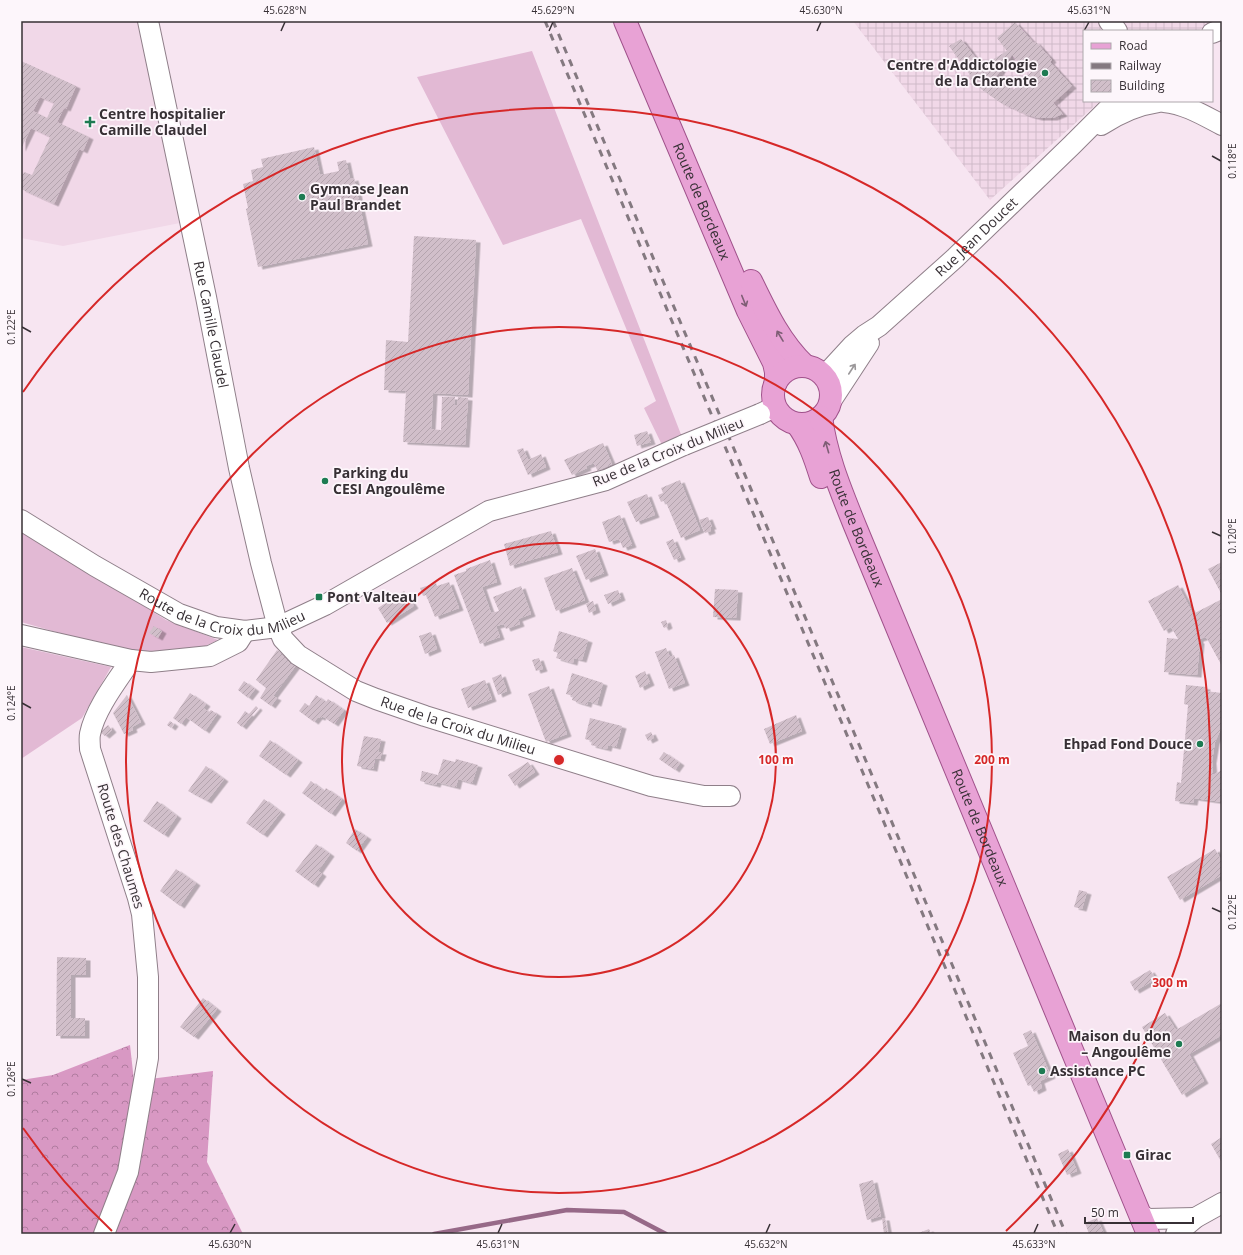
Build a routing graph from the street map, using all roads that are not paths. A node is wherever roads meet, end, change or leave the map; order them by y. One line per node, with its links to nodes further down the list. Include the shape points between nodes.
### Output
1 (148, 21): 22 (street, Rue Camille Claudel, via 239,468)
2 (625, 21): 16 (main road, Route de Bordeaux, one-way to 16, via 748,311 774,363)
3 (639, 21): 15 (main road, Route de Bordeaux, one-way to 3, via 795,356 783,341 760,301)
4 (1109, 21): 6 (street)
5 (1222, 28): 7 (street)
6 (1116, 30)
7 (1213, 32)
8 (1115, 102): 13 (street, Rue Jean Doucet)
9 (1160, 102): 12 (street, via 1175,103); 13 (street, Rue Jean Doucet, via 1143,104 1128,110)
10 (1198, 102): 11 (street)
11 (1222, 119)
12 (1222, 125)
13 (1072, 146): 14 (street, Rue Jean Doucet, via 955,258)
14 (879, 326): 15 (street, Rue Jean Doucet, via 852,346 829,371); 17 (street, Rue Jean Doucet, one-way to 14)
15 (813, 370): 16 (main road, via 796,367 781,375); 17 (main road, via 830,386)
16 (776, 382): 18 (main road)
17 (826, 409): 19 (main road, via 814,422); 29 (main road, Route de Bordeaux, one-way to 17, via 835,475 824,437)
18 (768, 411): 19 (main road); 20 (street, Rue de la Croix du Milieu, bridge, via 606,480)
19 (797, 424): 29 (main road, Route de Bordeaux, via 814,453 837,518 979,862)
20 (489, 511): 22 (street, Route de la Croix du Milieu, via 326,605)
21 (21, 520): 23 (street, Route de la Croix du Milieu, via 179,614 216,627)
22 (278, 627): 23 (street, Route de la Croix du Milieu); 26 (street, Rue de la Croix du Milieu, via 283,639 298,655 356,691 376,699 651,786 704,796)
23 (245, 631): 25 (street, via 238,642 210,656 151,662)
24 (21, 635): 25 (street)
25 (131, 660): 30 (street, Route des Chaumes, via 110,690 90,735 90,750 142,914 148,977 148,1058 128,1172)
26 (730, 796)
27 (1222, 1203): 28 (street)
28 (1195, 1218): 29 (street, via 1148,1220); 32 (street)
29 (1138, 1224): 31 (main road, Route de Bordeaux)
30 (104, 1234)
31 (1148, 1234)
32 (1176, 1234)

